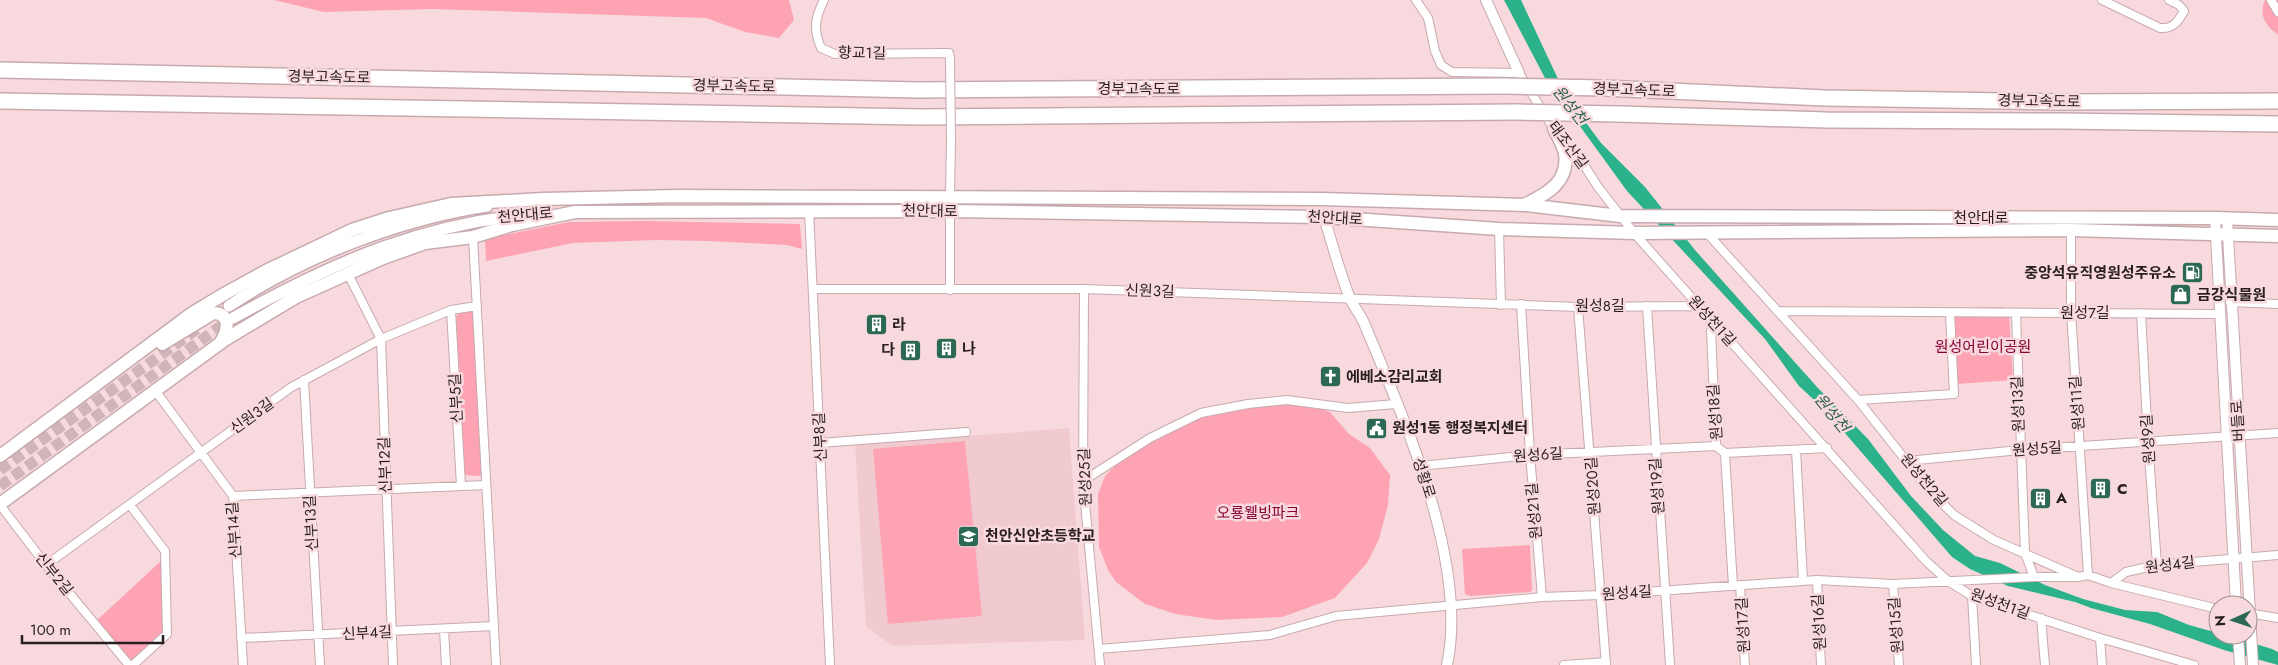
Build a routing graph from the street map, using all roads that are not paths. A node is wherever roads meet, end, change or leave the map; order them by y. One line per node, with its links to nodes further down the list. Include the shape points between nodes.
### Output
1 (824, 0): 14 (street, 향교1길, bridge, via 817,14 815,30 821,48 835,54 948,53)
2 (1416, 0): 9 (street, via 1428,18 1441,65 1452,72)
3 (1486, 0): 9 (street, 태조산길)
4 (2102, 0): 5 (street, via 2160,28 2168,28 2178,22 2184,12)
5 (2169, 0)
6 (2271, 0): 7 (street)
7 (2278, 12)
8 (0, 70): 11 (highway, 경부고속도로, bridge, via 918,90 1505,86 1825,98)
9 (1519, 73): 13 (street, 태조산길)
10 (0, 101): 12 (highway, 경부고속도로, bridge, via 921,117 1516,112 1826,120)
11 (2278, 101)
12 (2278, 124)
13 (1554, 128): 16 (main road, via 1565,154 1563,173 1555,188); 20 (street, 태조산길)
14 (950, 196): 15 (main road, 천안대로); 16 (main road, 천안대로, via 1321,199)
15 (543, 199): 19 (main road, 천안대로, via 480,207 374,236 311,261 231,312 370,250 412,237 507,215); 55 (main road, via 451,204 352,230 266,271 191,314)
16 (1526, 205): 20 (main road, 천안대로)
17 (809, 210): 18 (main road, 천안대로); 19 (main road, 천안대로); 32 (street, 신부8길)
18 (950, 211): 21 (main road, 천안대로); 34 (street)
19 (575, 212): 30 (main road)
20 (1620, 216): 22 (main road, 천안대로); 26 (street, 원성천1길)
21 (1324, 217): 24 (main road, 천안대로); 35 (street, 성황로)
22 (2221, 219): 23 (main road, 천안대로); 28 (street, 버들로)
23 (2278, 220)
24 (1499, 229): 26 (main road, 천안대로); 39 (street)
25 (2071, 230): 27 (main road, 천안대로); 28 (main road, 천안대로); 46 (street, 원성11길)
26 (1640, 232): 27 (main road, 천안대로); 42 (street, 원성천1길)
27 (1702, 232): 45 (street, 원성천2길)
28 (2222, 235): 29 (main road, 천안대로); 36 (street, 버들로); 50 (street, 버들로)
29 (2278, 236)
30 (473, 237): 31 (main road, via 425,243); 40 (street)
31 (348, 274): 52 (street, 신부12길); 53 (main road, via 296,297)
32 (813, 289): 34 (street, 신원3길); 64 (street, 신부8길)
33 (1084, 289): 34 (street, 신원3길); 35 (street, 신원3길); 78 (street, 원성25길)
34 (950, 290)
35 (1350, 297): 39 (street, 원성8길); 58 (street, 성황로)
36 (2230, 302): 38 (street); 62 (street, 버들로)
37 (1521, 304): 39 (street, 원성8길); 43 (street, 원성8길); 74 (street, 원성21길)
38 (2278, 304)
39 (1501, 305)
40 (477, 306): 44 (street, 신원3길); 79 (street)
41 (1647, 306): 42 (street, 원성8길); 43 (street, 원성8길); 67 (street, 원성19길)
42 (1698, 306): 51 (street, 원성천1길)
43 (1578, 307): 72 (street, 원성20길)
44 (451, 310): 52 (street, 신원3길); 80 (street, 신부5길)
45 (1776, 310): 47 (street, 원성7길); 57 (street, 원성천2길)
46 (2071, 312): 48 (street, 원성7길); 49 (street, 원성7길); 66 (street, 원성11길)
47 (1950, 313): 49 (street, 원성7길); 57 (street, via 1954,394)
48 (2141, 313): 50 (street, 원성7길); 63 (street, 원성9길)
49 (2016, 314): 70 (street, 원성13길)
50 (2220, 314): 61 (street, 버들로)
51 (1716, 326): 65 (street, 원성18길, via 1711,330); 68 (street, 원성천1길)
52 (381, 339): 54 (street, 신원3길); 81 (street, 신부12길)
53 (220, 343): 55 (main road, via 227,331 226,321 213,313); 56 (main road)
54 (304, 380): 71 (street, 신원3길); 82 (street, 신부13길)
55 (92, 386): 75 (main road)
56 (154, 389): 71 (street, 신부14길); 84 (main road)
57 (1858, 400): 76 (street, 원성천2길)
58 (1396, 404): 77 (street, 성황로); 78 (street, via 1348,408 1287,400 1201,413 1150,438)
59 (966, 432): 64 (street)
60 (2278, 433): 62 (street, 원성5길)
61 (2228, 436): 62 (street, 원성5길); 63 (street, 원성5길); 89 (street, 버들로)
62 (2239, 436): 88 (street, 버들로)
63 (2148, 441): 66 (street, 원성5길); 91 (street, 원성9길)
64 (820, 443): 129 (street, 신부8길)
65 (1716, 446): 67 (street, 원성6길); 73 (street, 원성18길)
66 (2079, 446): 70 (street, 원성5길); 92 (street, 원성11길)
67 (1655, 448): 72 (street, 원성6길); 101 (street, 원성19길)
68 (1827, 448): 69 (street); 97 (street, 원성천1길, via 1926,561)
69 (1796, 450): 73 (street); 95 (street)
70 (2020, 450): 76 (street, 원성5길); 86 (street, 원성13길)
71 (201, 453): 83 (street, 신부14길); 85 (street, 신원3길)
72 (1591, 453): 74 (street, 원성6길); 102 (street, 원성20길)
73 (1725, 453): 100 (street, 원성18길)
74 (1530, 455): 77 (street, 원성6길); 106 (street, 원성21길)
75 (0, 456)
76 (1907, 461): 86 (street, 원성천2길, via 1954,515 1994,540)
77 (1420, 466): 107 (street, 성황로, via 1445,558)
78 (1083, 481): 120 (street, 원성25길)
79 (486, 485): 80 (street); 112 (street)
80 (461, 486): 81 (street)
81 (386, 490): 82 (street); 114 (street, 신부12길)
82 (309, 493): 83 (street); 115 (street, 신부13길)
83 (233, 496): 116 (street, 신부14길)
84 (0, 504): 90 (street, 신부2길)
85 (130, 505): 90 (street, 신원3길); 123 (street, via 165,551 167,634)
86 (2025, 554): 93 (street, 원성13길); 94 (street, 원성천2길)
87 (2278, 555): 88 (street, 원성4길)
88 (2246, 557): 89 (street, 원성4길); 104 (street, 버들로)
89 (2234, 558): 91 (street, 원성4길); 103 (street, 버들로)
90 (46, 564): 123 (street, 신부2길)
91 (2157, 565): 98 (street, 원성4길, via 2126,572)
92 (2088, 575): 94 (street); 98 (street)
93 (2034, 577): 94 (street, 원성4길); 97 (street, 원성4길)
94 (2078, 577)
95 (1803, 580): 96 (street, 원성4길); 100 (street, 원성4길)
96 (1817, 580): 99 (street, 원성4길); 135 (street, 원성16길)
97 (1948, 581): 99 (street, 원성4길); 105 (street, 원성천1길)
98 (2111, 583): 108 (street)
99 (1893, 584): 136 (street, 원성15길)
100 (1736, 585): 101 (street, 원성4길); 134 (street, 원성17길)
101 (1664, 590): 102 (street, 원성4길); 133 (street, 원성19길)
102 (1600, 595): 106 (street, 원성4길); 122 (street, 원성20길)
103 (2236, 595)
104 (2248, 595)
105 (1972, 596): 110 (street, 원성천1길); 137 (street)
106 (1542, 597): 107 (street, 원성4길)
107 (1450, 605): 120 (street, via 1336,616 1270,635); 131 (street, 성황로)
108 (2208, 607)
109 (2258, 617): 111 (street)
110 (2041, 618): 117 (street, 원성천1길); 138 (street)
111 (2278, 618)
112 (494, 626): 113 (street, 신부4길); 128 (street)
113 (444, 629): 114 (street, 신부4길); 127 (street)
114 (392, 631): 115 (street, 신부4길); 126 (street, 신부12길)
115 (318, 635): 116 (street, 신부4길); 125 (street, 신부13길)
116 (241, 638): 124 (street, 신부14길)
117 (2100, 638): 121 (street, 원성천1길); 139 (street)
118 (2239, 645): 141 (street)
119 (2251, 645): 142 (street, 버들로)
120 (1099, 649): 130 (street, 원성25길)
121 (2169, 661): 140 (street, 원성천1길)
122 (1606, 663): 132 (street)
123 (131, 665)
124 (243, 665)
125 (320, 665)
126 (393, 665)
127 (446, 665)
128 (496, 665)
129 (830, 665)
130 (1100, 665)
131 (1447, 665)
132 (1564, 665)
133 (1670, 665)
134 (1745, 665)
135 (1821, 665)
136 (1899, 665)
137 (1976, 665)
138 (2044, 665)
139 (2102, 665)
140 (2194, 665)
141 (2240, 665)
142 (2253, 665)

